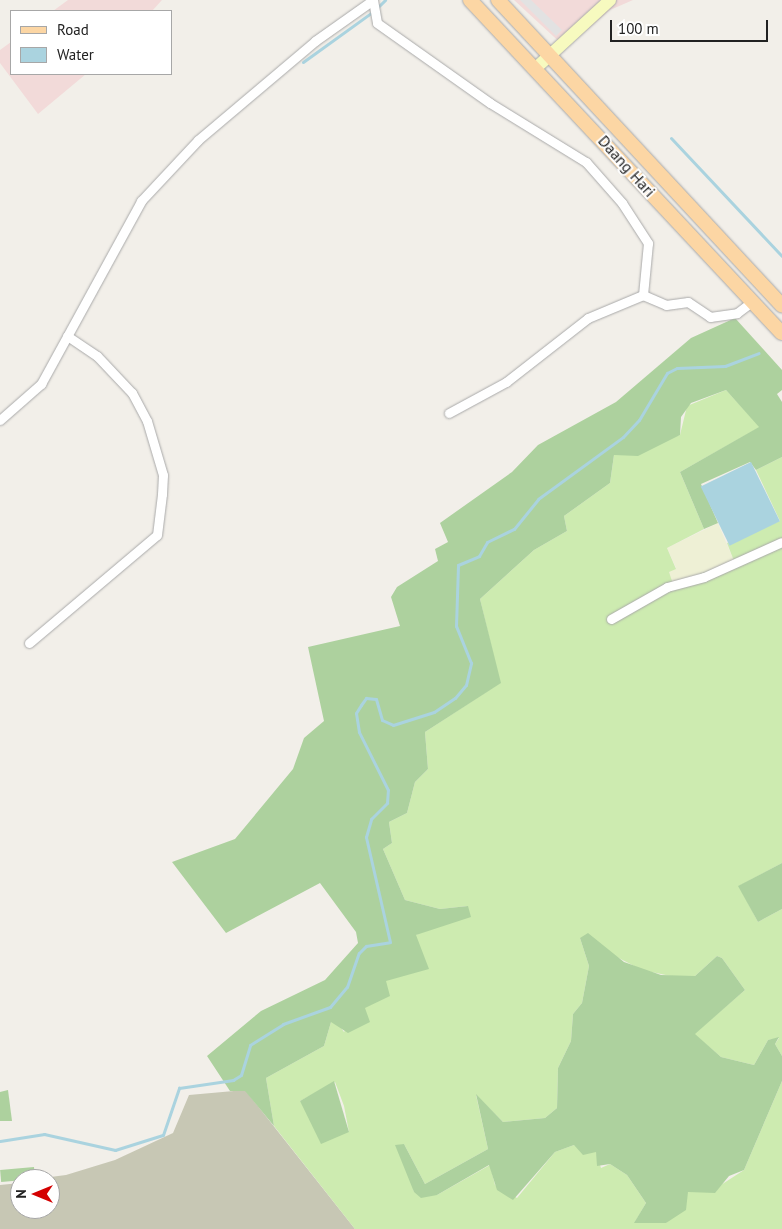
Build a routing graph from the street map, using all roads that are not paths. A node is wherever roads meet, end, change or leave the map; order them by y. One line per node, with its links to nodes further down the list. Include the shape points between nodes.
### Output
1 (470, 0): 5 (main road, Daang Hari)
2 (498, 0): 4 (main road, Daang Hari)
3 (610, 0): 4 (street)
4 (551, 54): 5 (street); 8 (main road, Daang Hari)
5 (537, 68): 7 (main road, Daang Hari)
6 (643, 295): 7 (street, via 666,305 688,302 710,317 736,312); 10 (street, via 648,243 592,168 490,104 377,23 373,0 315,41 198,140 141,201); 11 (street, via 588,318 506,382)
7 (753, 301): 9 (main road, Daang Hari)
8 (782, 306)
9 (782, 334)
10 (67, 336): 12 (street, via 41,384); 15 (street, via 97,356 132,393 147,421 163,474 157,535)
11 (449, 413)
12 (0, 420)
13 (782, 542): 14 (street, via 704,577 667,587)
14 (611, 619)
15 (29, 643)

